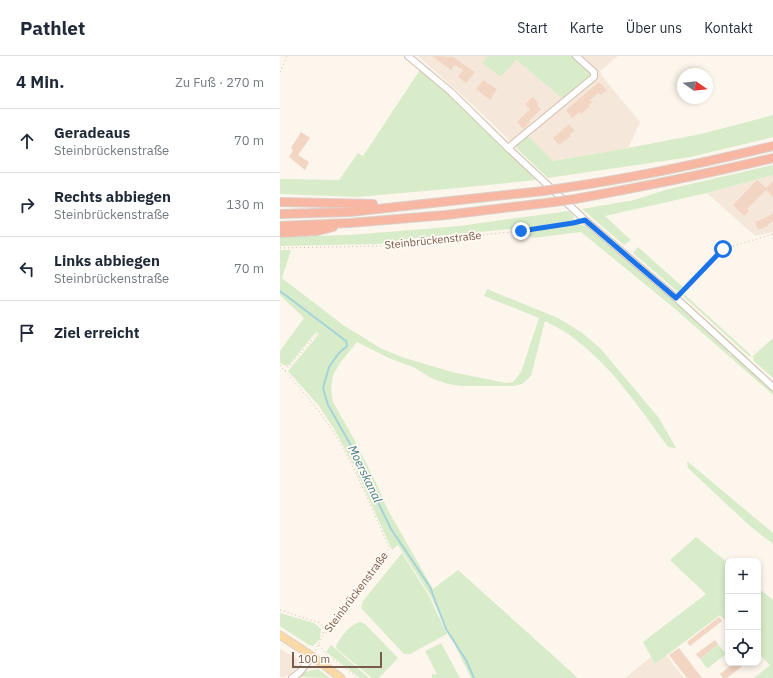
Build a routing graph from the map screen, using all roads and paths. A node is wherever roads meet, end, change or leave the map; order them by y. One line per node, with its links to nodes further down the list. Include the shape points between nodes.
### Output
1 (287, 56): 4 (path)
2 (408, 56): 6 (street, via 451,92)
3 (576, 56): 6 (street, via 594,72 594,77)
4 (280, 72)
5 (773, 146): 9 (highway, bridge, via 618,180)
6 (508, 148): 11 (street)
7 (773, 158): 12 (highway, bridge, via 575,199 446,215)
8 (280, 202): 9 (highway)
9 (426, 204): 10 (highway, via 350,212)
10 (280, 214)
11 (585, 220): 16 (path, Steinbrückenstraße, via 521,231 380,246); 17 (street)
12 (350, 223): 13 (highway); 14 (highway, via 317,231)
13 (280, 226)
14 (280, 233)
15 (773, 234): 17 (path, via 723,249)
16 (280, 248)
17 (676, 298): 21 (street)
18 (317, 334): 20 (path)
19 (280, 365): 20 (path, Steinbrückenstraße)
20 (285, 372): 24 (path, Steinbrückenstraße, via 310,398 332,430 354,469 389,547 388,552)
21 (773, 387)
22 (280, 610): 24 (path, via 320,623 323,627)
23 (280, 635): 26 (main road)
24 (323, 636): 25 (path, Steinbrückenstraße)
25 (318, 644): 26 (path, Steinbrückenstraße); 29 (path, via 326,654)
26 (312, 656): 27 (street); 28 (main road)
27 (292, 678)
28 (341, 678)
29 (358, 678)

